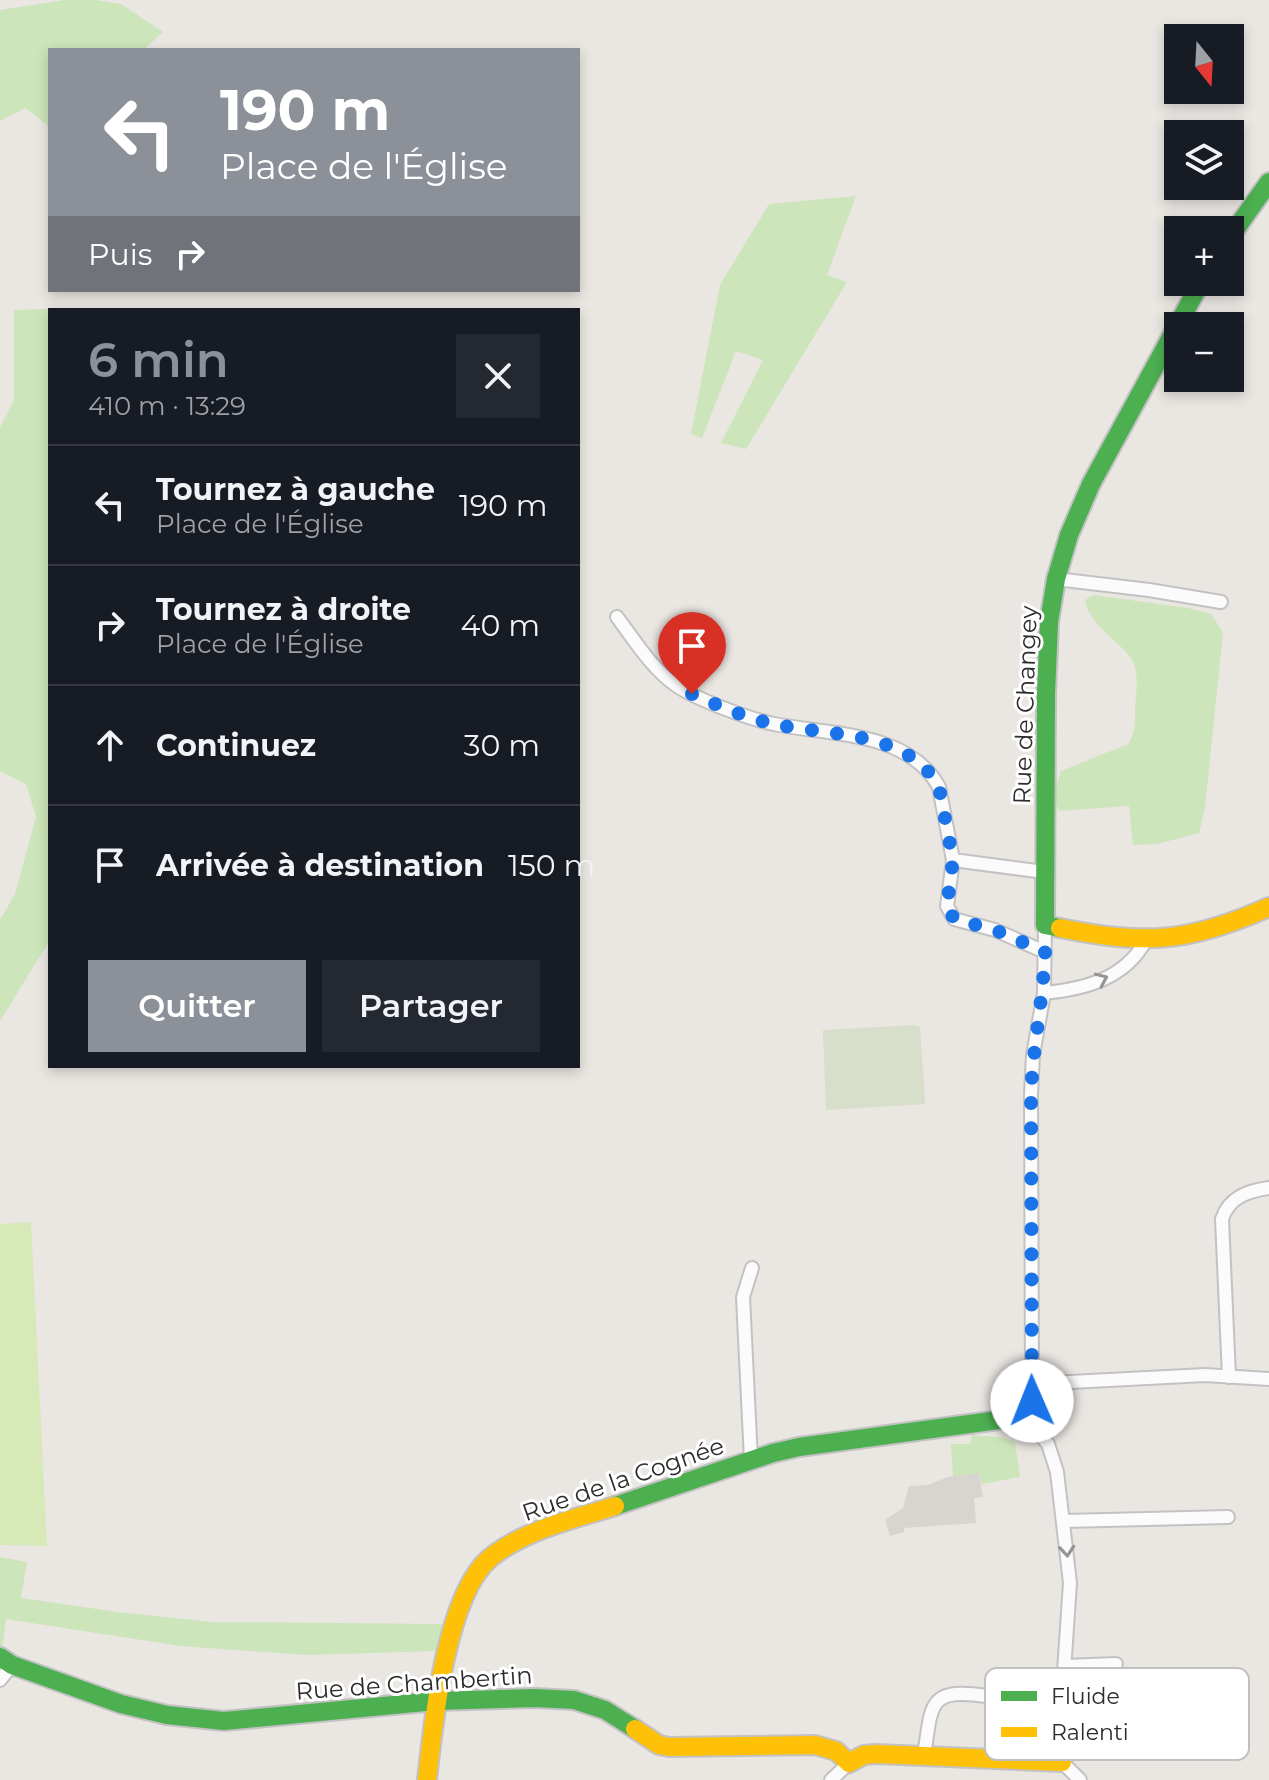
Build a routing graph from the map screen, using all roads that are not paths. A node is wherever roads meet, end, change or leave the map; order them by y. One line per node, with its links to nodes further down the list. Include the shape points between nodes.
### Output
1 (1269, 182): 2 (street)
2 (1244, 217)
3 (1193, 296): 4 (street, Rue de Changey, via 1079,509)
4 (1056, 579): 5 (street); 8 (street, Rue de Changey, via 1047,658)
5 (1221, 602)
6 (617, 617): 7 (street, via 652,664 697,696 770,724 864,739 914,758 939,787)
7 (953, 860): 8 (street); 12 (street, via 947,906 954,919)
8 (1044, 872): 10 (street, Rue de Changey)
9 (1269, 907): 11 (street, via 1201,934)
10 (1045, 925): 11 (street); 12 (street)
11 (1146, 940): 13 (street, one-way to 11, via 1103,980 1131,962)
12 (1045, 952): 13 (street)
13 (1044, 993): 18 (street, via 1031,1094)
14 (1269, 1188): 16 (street, via 1241,1195 1222,1219)
15 (752, 1268): 22 (street, via 743,1297)
16 (1229, 1377): 17 (street); 18 (street)
17 (1269, 1379)
18 (1032, 1384): 19 (street)
19 (1032, 1401): 20 (street, via 1013,1400); 21 (street, via 1037,1417)
20 (1006, 1419): 21 (street, Rue de la Cognée, via 1017,1429); 22 (street, Rue de la Cognée, via 799,1447)
21 (1032, 1426): 24 (street, via 1054,1457)
22 (751, 1460): 30 (street, Rue de la Cognée, via 546,1529 489,1559 463,1602)
23 (1228, 1517): 24 (street)
24 (1064, 1521): 27 (street, one-way to 27, via 1070,1583)
25 (6, 1661): 28 (street); 30 (street, Rue de Chambertin, via 121,1704 224,1721)
26 (1116, 1664): 27 (street)
27 (1065, 1666)
28 (0, 1680)
29 (985, 1696): 31 (street, via 954,1692 939,1698)
30 (436, 1701): 35 (street, Rue de Chambertin, via 574,1700 605,1710 659,1745 815,1745 836,1751); 36 (street, Rue de la Cognée)
31 (924, 1756): 32 (street); 35 (street, via 864,1755)
32 (985, 1759)
33 (1016, 1760): 34 (street)
34 (1062, 1762): 38 (street)
35 (849, 1763): 37 (street)
36 (427, 1780)
37 (831, 1780)
38 (1080, 1780)

